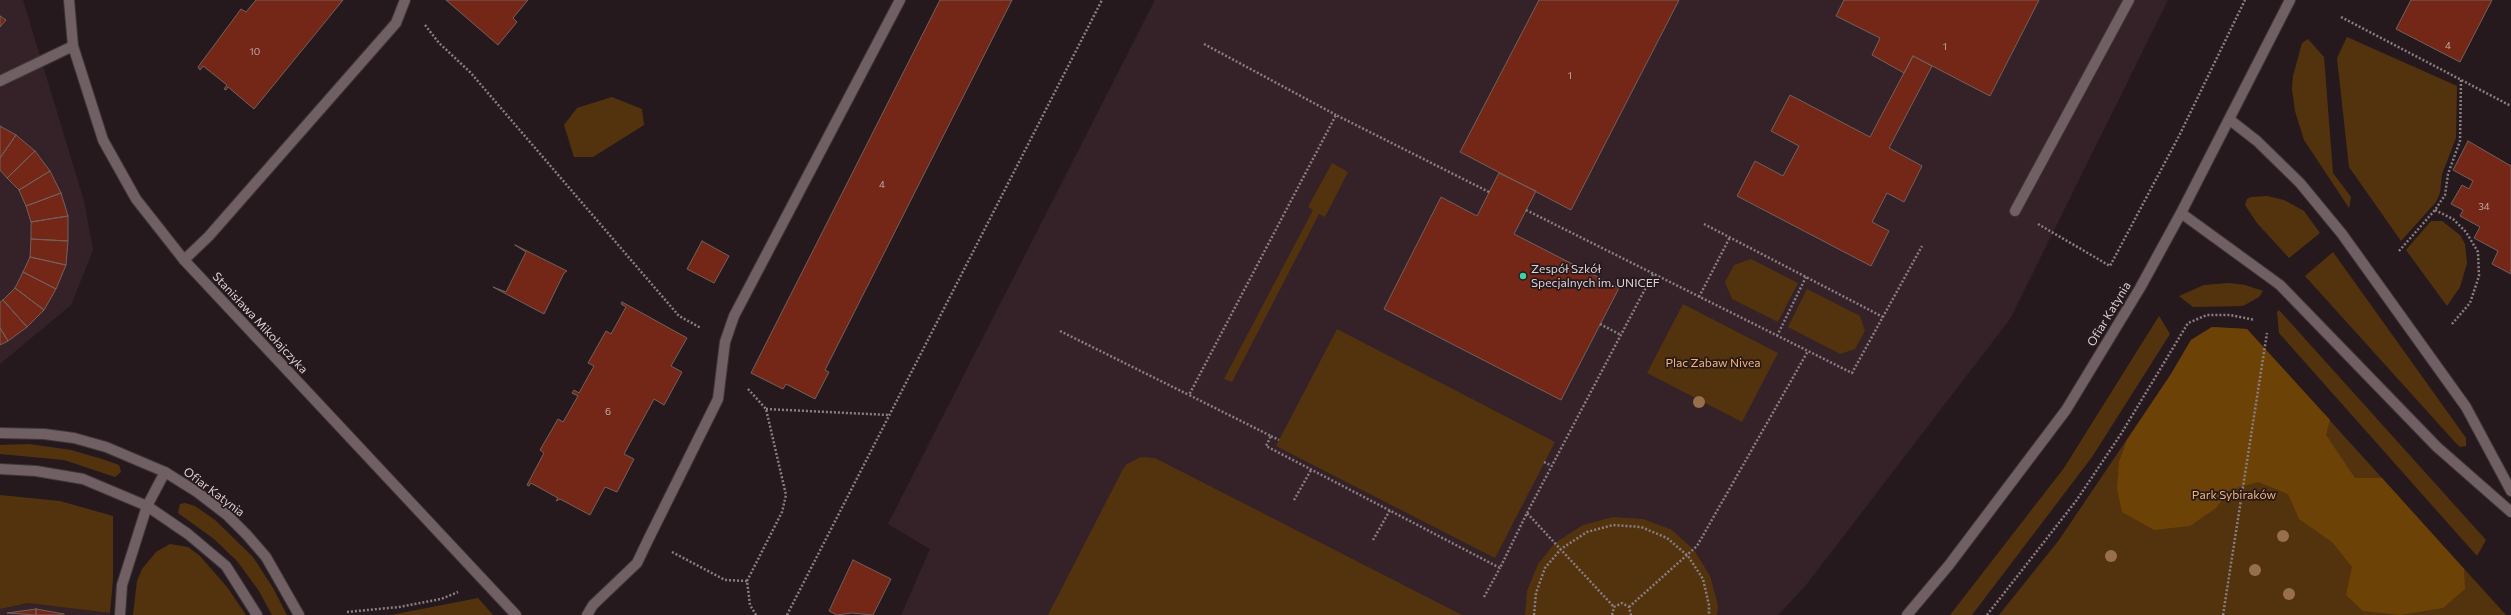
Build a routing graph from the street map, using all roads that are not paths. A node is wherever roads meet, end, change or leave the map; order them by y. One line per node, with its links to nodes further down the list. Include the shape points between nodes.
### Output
1 (69, 0): 6 (street, Stanisława Mikołajczyka)
2 (405, 0): 11 (street, via 396,23 209,236)
3 (900, 0): 22 (street, via 734,316 725,342 718,399 637,563 593,605)
4 (2129, 0): 9 (street)
5 (2290, 0): 8 (street, Ofiar Katynia)
6 (74, 46): 7 (street); 11 (street, Stanisława Mikołajczyka, via 103,140 136,199)
7 (0, 81)
8 (2230, 120): 10 (street, Ofiar Katynia); 15 (street, via 2257,141 2300,182 2342,234 2466,407)
9 (2015, 212)
10 (2181, 214): 17 (street, via 2280,286 2437,447); 23 (street, Ofiar Katynia, via 2140,288 2066,410 1949,565)
11 (184, 260): 21 (street, Stanisława Mikołajczyka)
12 (0, 433): 14 (street, Ofiar Katynia, via 74,438 106,447)
13 (0, 469): 16 (street, via 36,471 83,479)
14 (165, 472): 16 (street); 20 (street, Ofiar Katynia, via 221,511 247,535 266,557)
15 (2511, 491)
16 (147, 506): 18 (street, via 122,585); 19 (street, via 188,534 226,566)
17 (2511, 512)
18 (120, 615)
19 (257, 615)
20 (299, 615)
21 (516, 615)
22 (587, 615)
23 (1907, 615)

